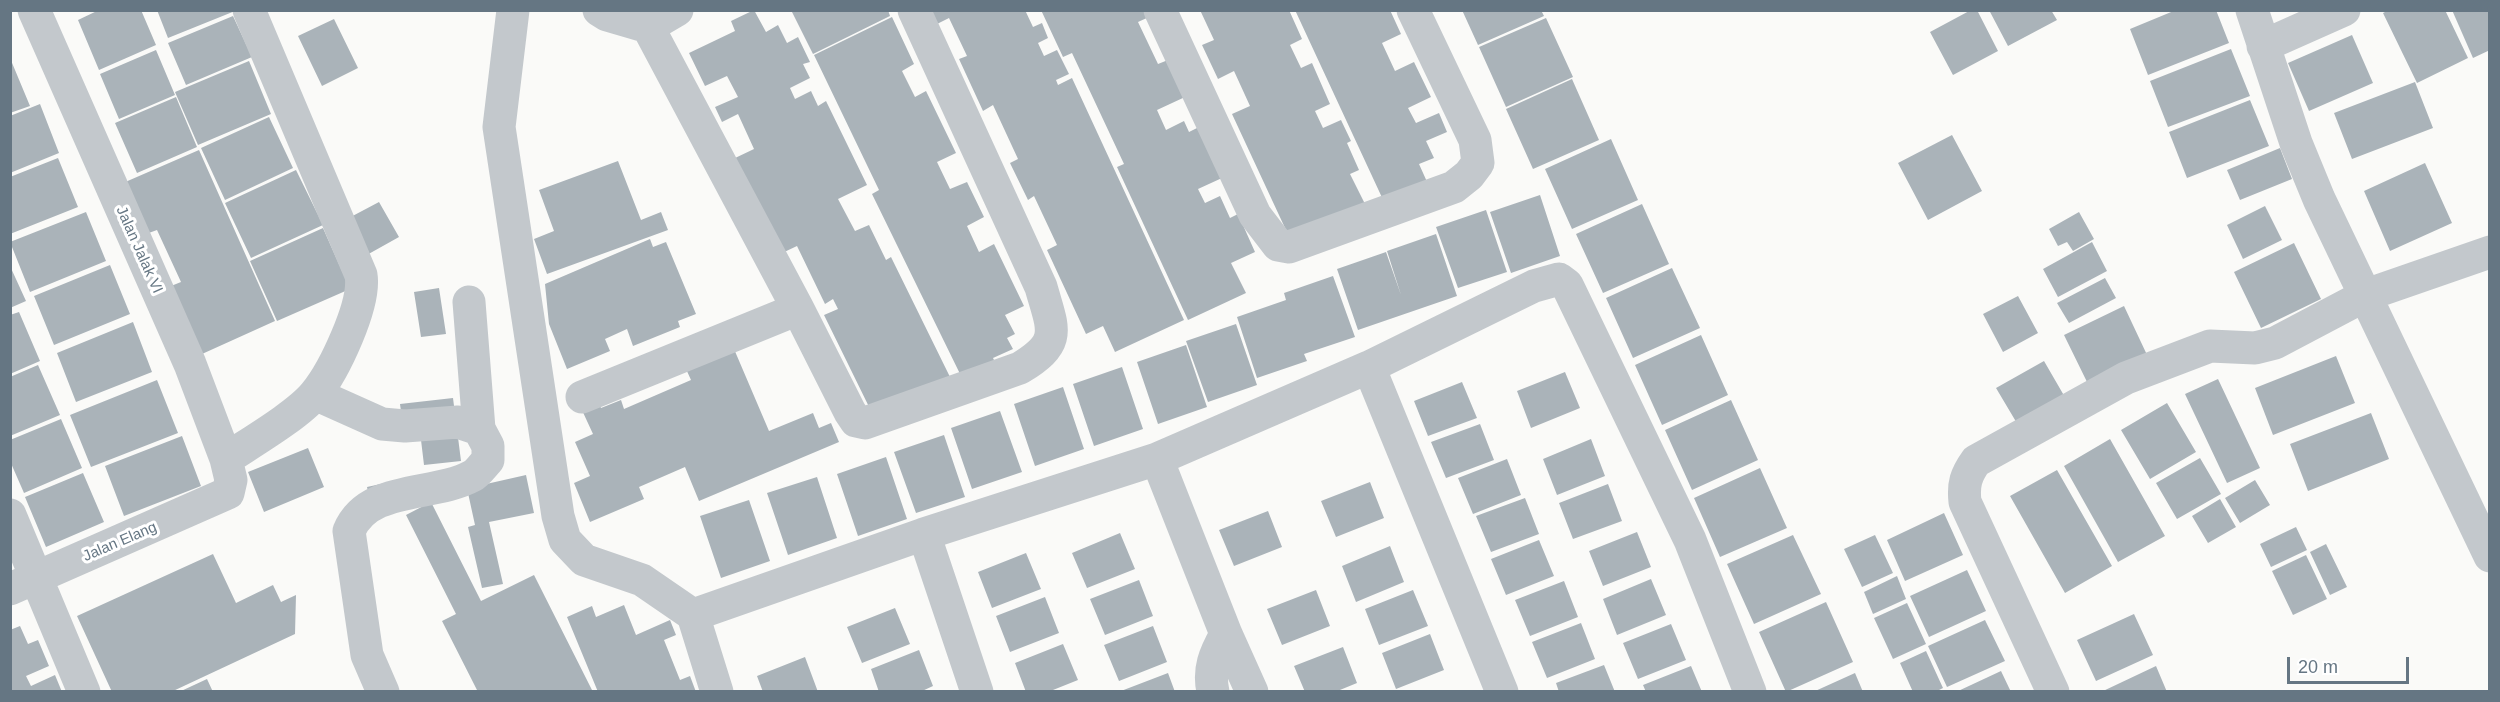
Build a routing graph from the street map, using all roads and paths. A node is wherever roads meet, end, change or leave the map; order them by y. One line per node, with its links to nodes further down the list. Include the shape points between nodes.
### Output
1 (34, 10): 21 (street, Jalan Jalak VI, via 190,364)
2 (249, 10): 18 (street, via 361,275 363,287 346,338)
3 (513, 10): 29 (street, via 499,127 558,516 565,540 584,560 642,580)
4 (599, 10): 11 (street)
5 (677, 10): 11 (street)
6 (914, 10): 16 (street, via 1041,287 1052,326 1050,344 1020,368 865,423 850,412)
7 (1160, 10): 8 (street, via 1255,215 1278,245 1289,247 1454,187 1478,163 1475,140)
8 (1413, 10)
9 (2252, 10): 12 (street)
10 (2344, 10): 12 (street)
11 (648, 27): 16 (street)
12 (2263, 46): 14 (street, via 2296,143)
13 (2490, 252): 14 (street)
14 (2366, 295): 24 (street); 39 (street, via 2275,343 2255,348 2210,346 2126,378 1976,460 1963,487 1965,502)
15 (470, 302): 20 (street)
16 (798, 309): 19 (street)
17 (1369, 367): 22 (street); 37 (street); 38 (street, via 1548,280 1559,279 1567,285 1690,540)
18 (315, 394): 20 (street, via 382,424 458,422); 21 (street)
19 (582, 397)
20 (479, 429): 32 (street, via 488,446 488,460 473,476 374,503 360,512 349,531 367,655)
21 (226, 459): 23 (street, Jalan Jalak VI, via 231,480)
22 (1157, 459): 26 (street); 30 (street)
23 (228, 493): 28 (street, Jalan Elang)
24 (2479, 508): 27 (street)
25 (10, 515): 28 (street)
26 (924, 534): 29 (street); 34 (street)
27 (2490, 556)
28 (23, 584): 31 (street)
29 (693, 615): 33 (street)
30 (1226, 634): 35 (street, via 1214,654 1210,672); 36 (street)
31 (84, 692)
32 (383, 692)
33 (717, 692)
34 (977, 692)
35 (1213, 692)
36 (1252, 692)
37 (1502, 692)
38 (1750, 692)
39 (2054, 692)

